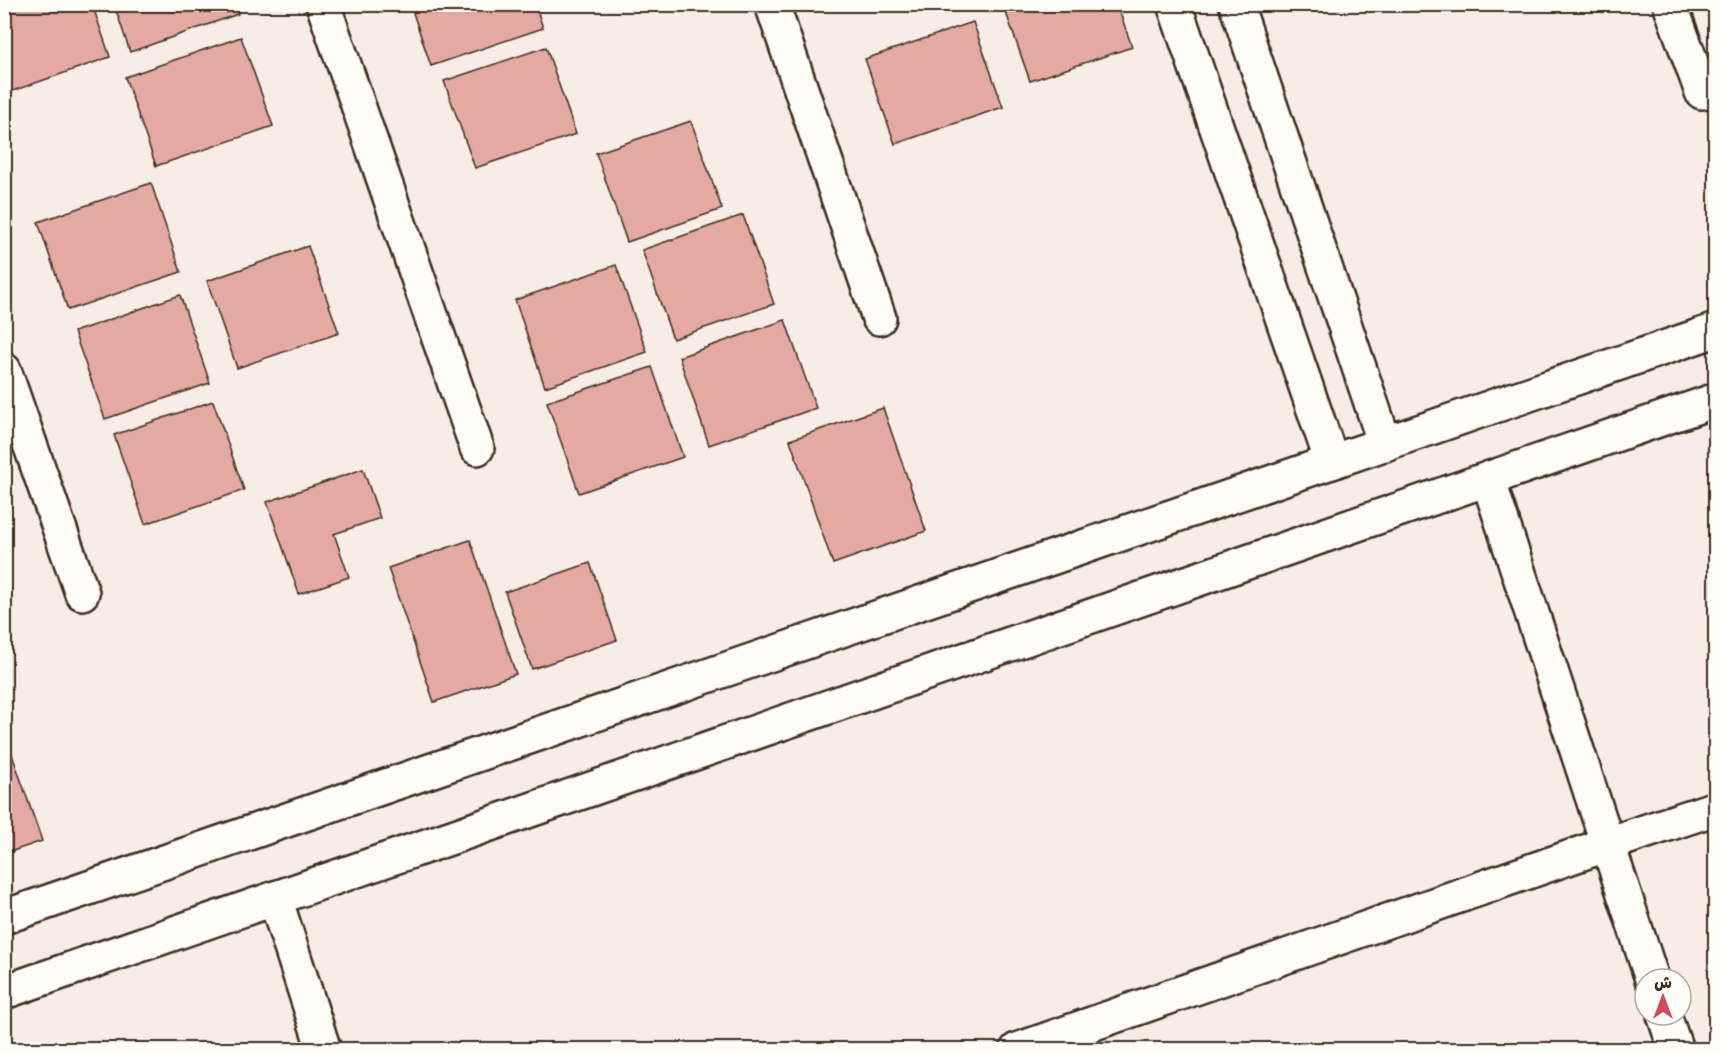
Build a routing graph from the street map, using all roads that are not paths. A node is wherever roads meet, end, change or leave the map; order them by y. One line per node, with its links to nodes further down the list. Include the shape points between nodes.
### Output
1 (323, 4): 12 (main road)
2 (772, 4): 7 (main road)
3 (1174, 4): 13 (main road)
4 (1236, 4): 11 (main road)
5 (1670, 4): 6 (main road)
6 (1702, 92)
7 (879, 318)
8 (1716, 330): 11 (main road)
9 (4, 370): 15 (main road)
10 (1716, 400): 14 (main road)
11 (1385, 444): 13 (main road)
12 (477, 448)
13 (1332, 462): 19 (main road)
14 (1488, 478): 17 (main road); 18 (main road)
15 (82, 593)
16 (1716, 808): 17 (main road)
17 (1608, 844): 20 (main road); 24 (main road)
18 (275, 898): 21 (main road); 23 (main road)
19 (4, 918)
20 (1648, 967)
21 (4, 992)
22 (1668, 1027): 25 (main road)
23 (324, 1050)
24 (1017, 1050)
25 (1676, 1050)

